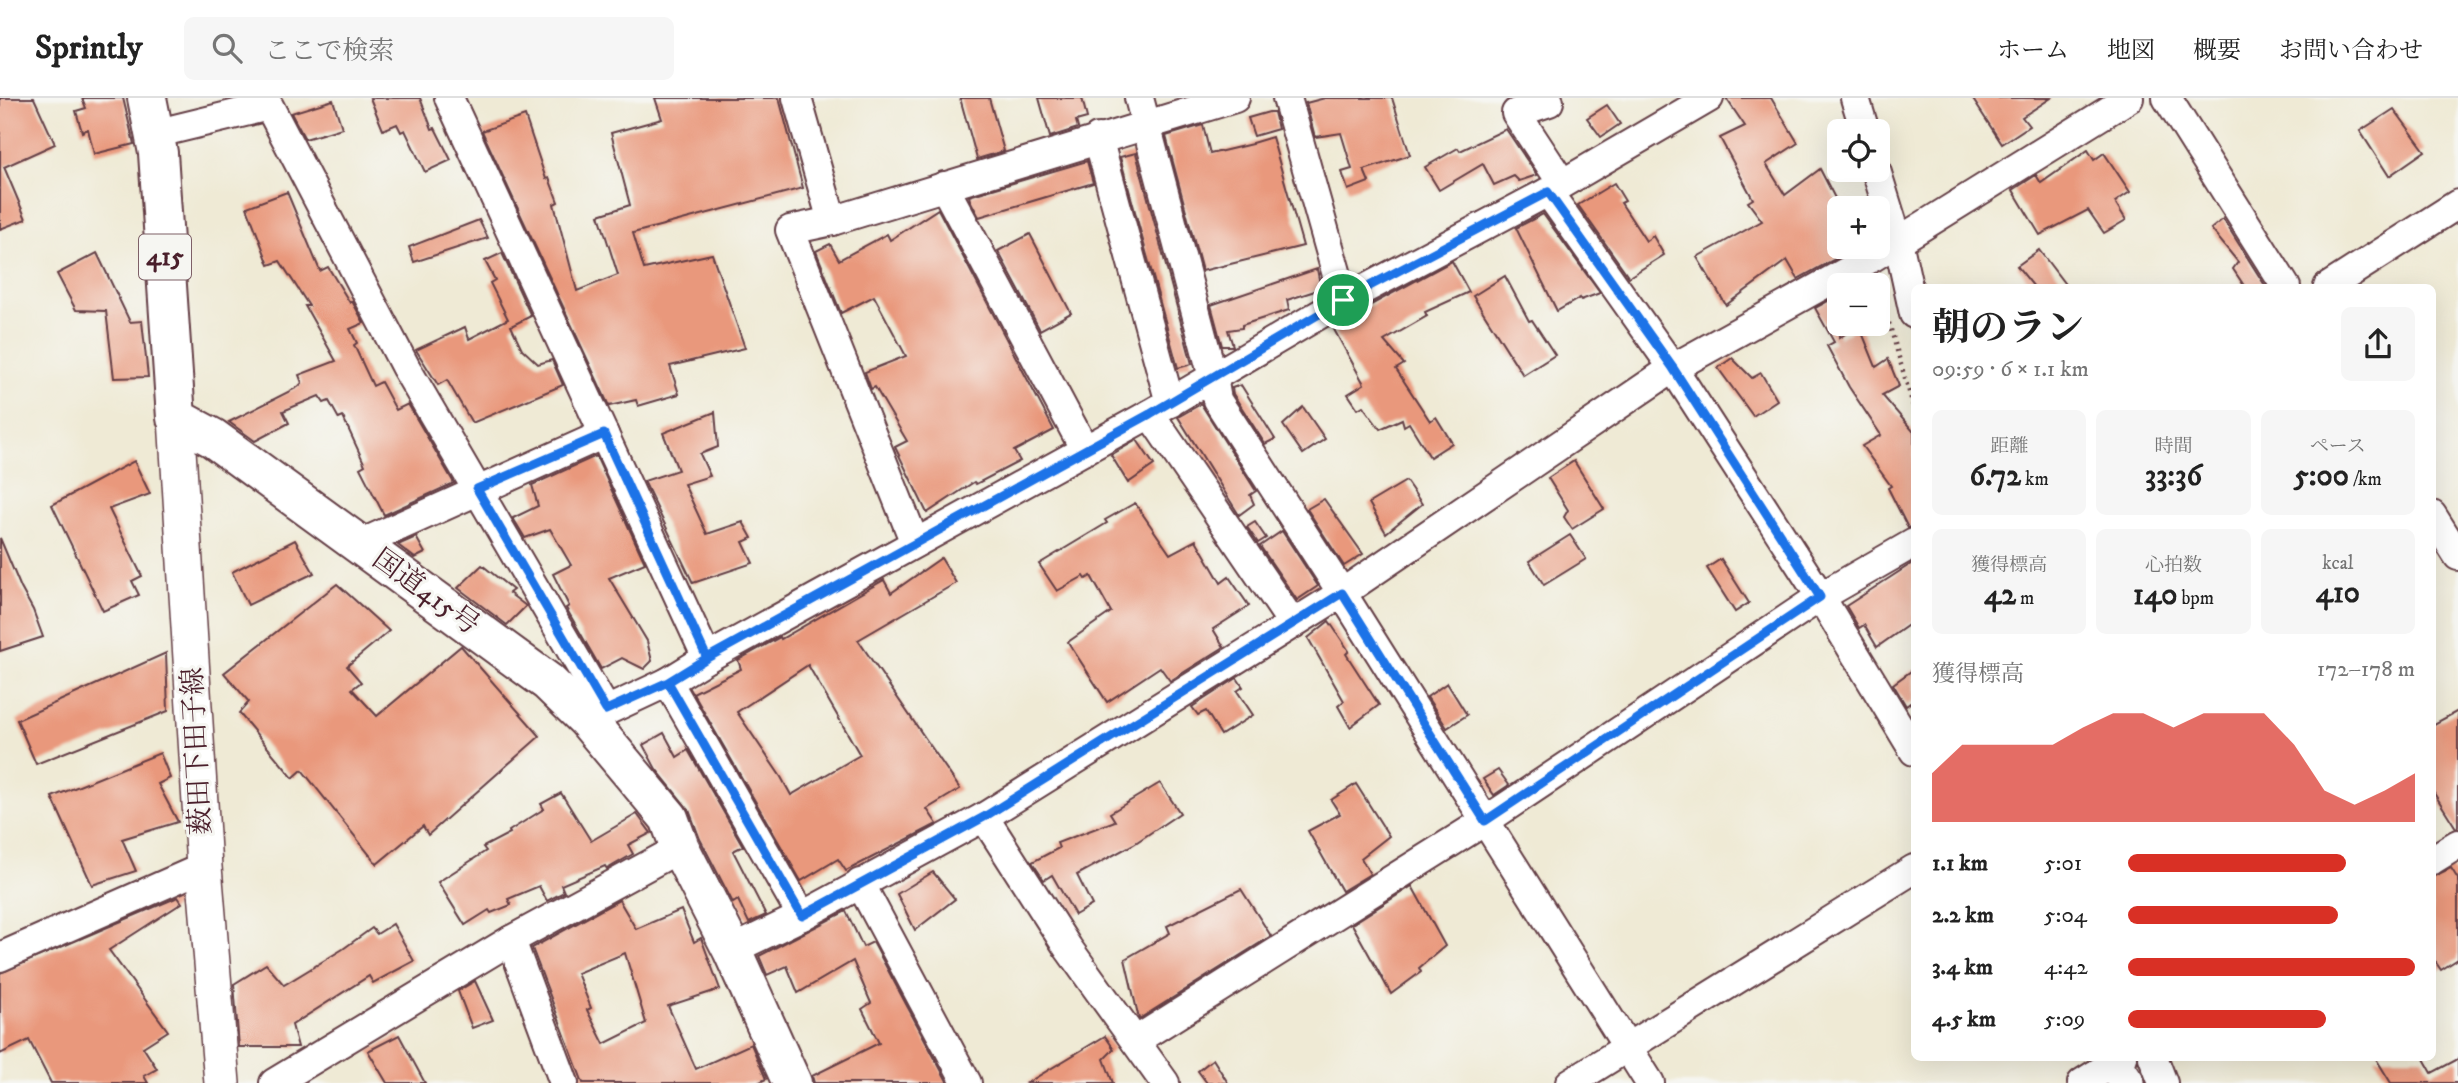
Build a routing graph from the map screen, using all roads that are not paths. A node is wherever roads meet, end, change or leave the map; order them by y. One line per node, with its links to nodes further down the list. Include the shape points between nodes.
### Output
1 (449, 98): 28 (street)
2 (797, 98): 18 (street)
3 (1235, 98): 10 (street)
4 (1287, 98): 22 (street)
5 (1548, 98): 16 (street, via 1549,102 1516,113)
6 (1709, 98): 16 (street)
7 (1855, 98): 12 (street)
8 (2129, 98): 19 (street)
9 (2167, 98): 20 (street)
10 (1143, 111): 13 (street); 25 (street)
11 (151, 116): 27 (highway, 415, via 158,153); 30 (street, via 269,106 406,368)
12 (1861, 119)
13 (1098, 138): 15 (street); 26 (street)
14 (1881, 182): 19 (street)
15 (944, 186): 18 (street); 29 (street)
16 (1555, 188): 22 (street); 24 (street)
17 (2458, 204): 21 (street)
18 (832, 221): 32 (street, via 790,230)
19 (1898, 241): 23 (street); 24 (street)
20 (2284, 284)
21 (2333, 284)
22 (1343, 300): 25 (street)
23 (1911, 300)
24 (1673, 368): 34 (street); 35 (street)
25 (1213, 377): 26 (street); 34 (street, via 1217,400)
26 (1160, 409): 29 (street); 36 (street)
27 (176, 418): 31 (highway, 国道415号, via 213,438); 46 (main road, 薮田下田子線)
28 (604, 434): 30 (street); 37 (street)
29 (1085, 450): 32 (street)
30 (477, 489): 31 (street); 39 (street)
31 (360, 544): 39 (highway, 国道415号)
32 (915, 544): 37 (street)
33 (1911, 545): 35 (street)
34 (1342, 593): 36 (street); 42 (street)
35 (1820, 597): 40 (street); 42 (street)
36 (1293, 624): 41 (street)
37 (707, 658): 38 (street)
38 (668, 682): 39 (street); 49 (street)
39 (596, 715): 44 (highway, 国道415号, via 669,818)
40 (1911, 746)
41 (984, 817): 48 (street); 53 (street)
42 (1485, 821): 53 (street); 54 (street)
43 (2458, 844): 45 (street)
44 (680, 848): 50 (street); 51 (highway, 国道415号)
45 (2436, 858)
46 (204, 867): 52 (street); 57 (main road, 薮田下田子線)
47 (1911, 871): 54 (street)
48 (860, 883): 49 (street); 61 (street)
49 (802, 916): 51 (street)
50 (510, 940): 58 (street); 59 (street)
51 (732, 950): 60 (highway, 国道415号)
52 (0, 957)
53 (1135, 1041): 62 (street)
54 (1627, 1046): 63 (street); 64 (street)
55 (2155, 1061): 66 (street)
56 (2119, 1065): 65 (street)
57 (222, 1083)
58 (274, 1083)
59 (564, 1083)
60 (792, 1083)
61 (967, 1083)
62 (1165, 1083)
63 (1570, 1083)
64 (1650, 1083)
65 (2082, 1083)
66 (2163, 1083)

